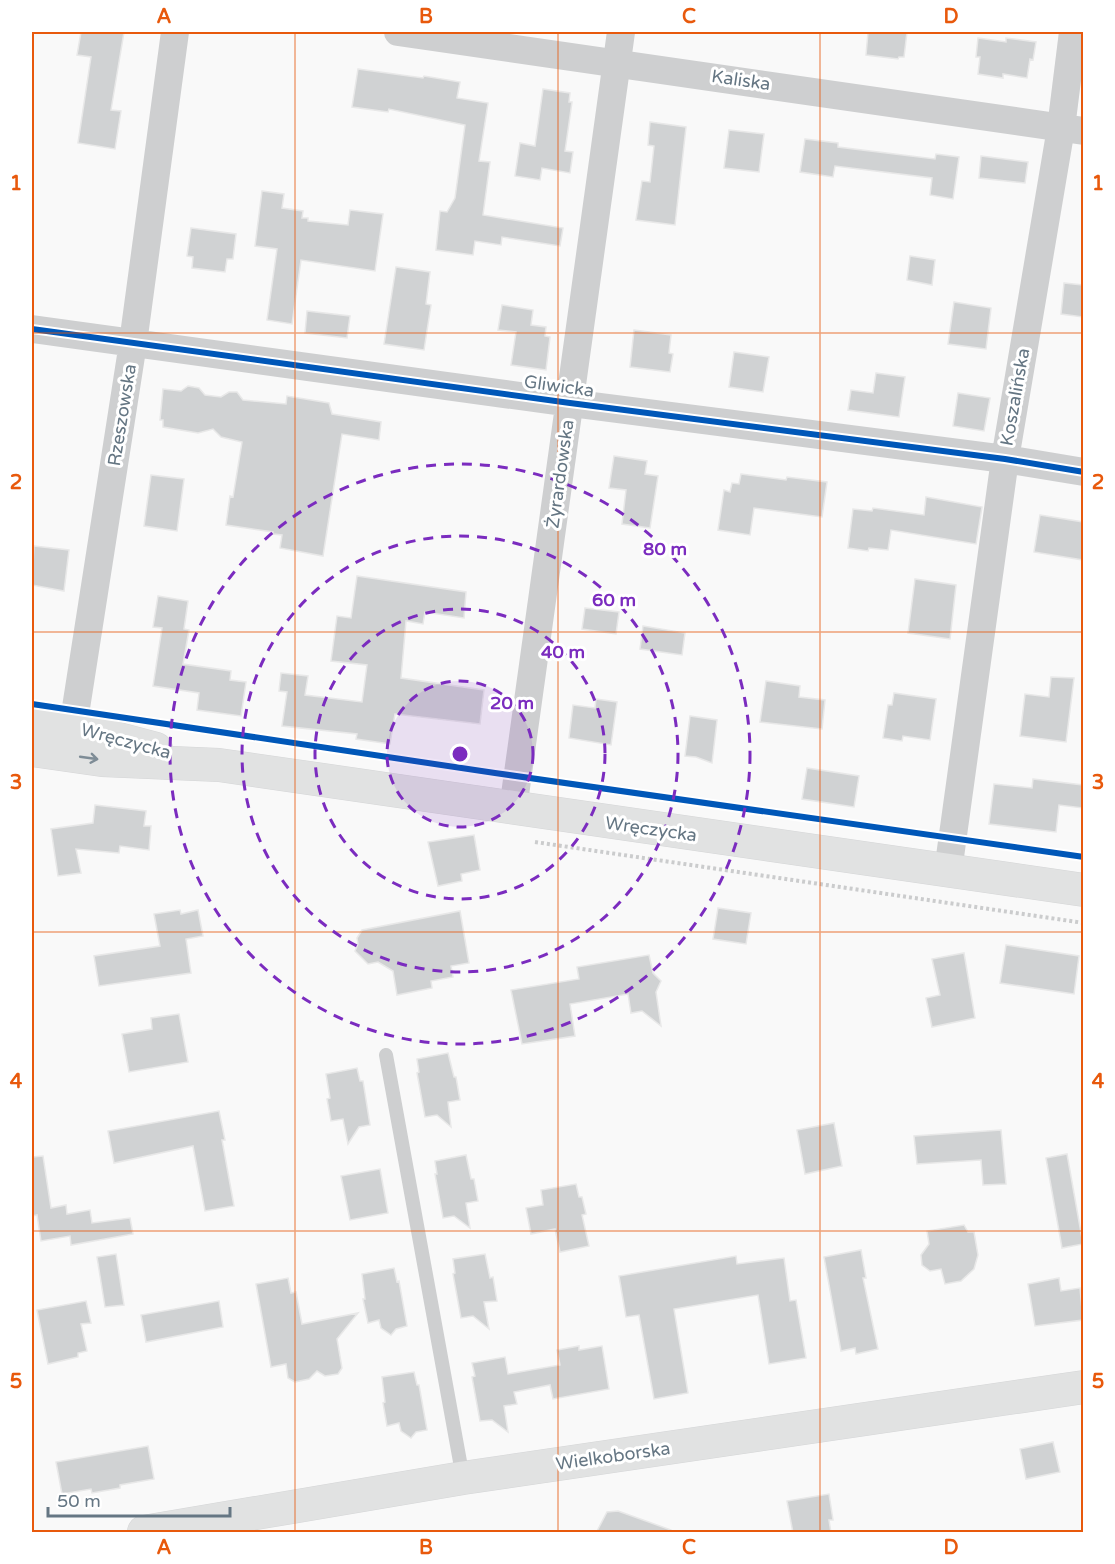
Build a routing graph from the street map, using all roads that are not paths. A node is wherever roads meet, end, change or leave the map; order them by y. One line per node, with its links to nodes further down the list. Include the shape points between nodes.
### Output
1 (175, 32): 8 (street, Rzeszowska)
2 (398, 32): 5 (street, Kaliska)
3 (621, 32): 5 (street, Żyrardowska)
4 (1073, 32): 6 (street, Koszalińska)
5 (617, 62): 6 (street, Kaliska); 9 (street, Żyrardowska)
6 (1072, 130): 10 (street, Koszalińska)
7 (32, 329): 8 (street, Gliwicka)
8 (133, 343): 9 (street, Gliwicka); 13 (street, Rzeszowska)
9 (570, 403): 10 (street, Gliwicka); 16 (street, Żyrardowska)
10 (1005, 459): 11 (street, Gliwicka); 17 (street, Koszalińska)
11 (1083, 472)
12 (32, 722): 13 (main road, Wręczycka)
13 (73, 727): 15 (main road, Wręczycka)
14 (32, 750): 15 (main road, Wręczycka, one-way to 15, via 102,760)
15 (219, 765): 16 (main road, Wręczycka)
16 (513, 809): 17 (main road, Wręczycka)
17 (948, 871): 18 (main road, Wręczycka)
18 (1083, 890)
19 (386, 1055): 21 (lane)
20 (1083, 1387): 21 (main road, Wielkoborska)
21 (463, 1478): 22 (main road, Wielkoborska)
22 (144, 1533)

